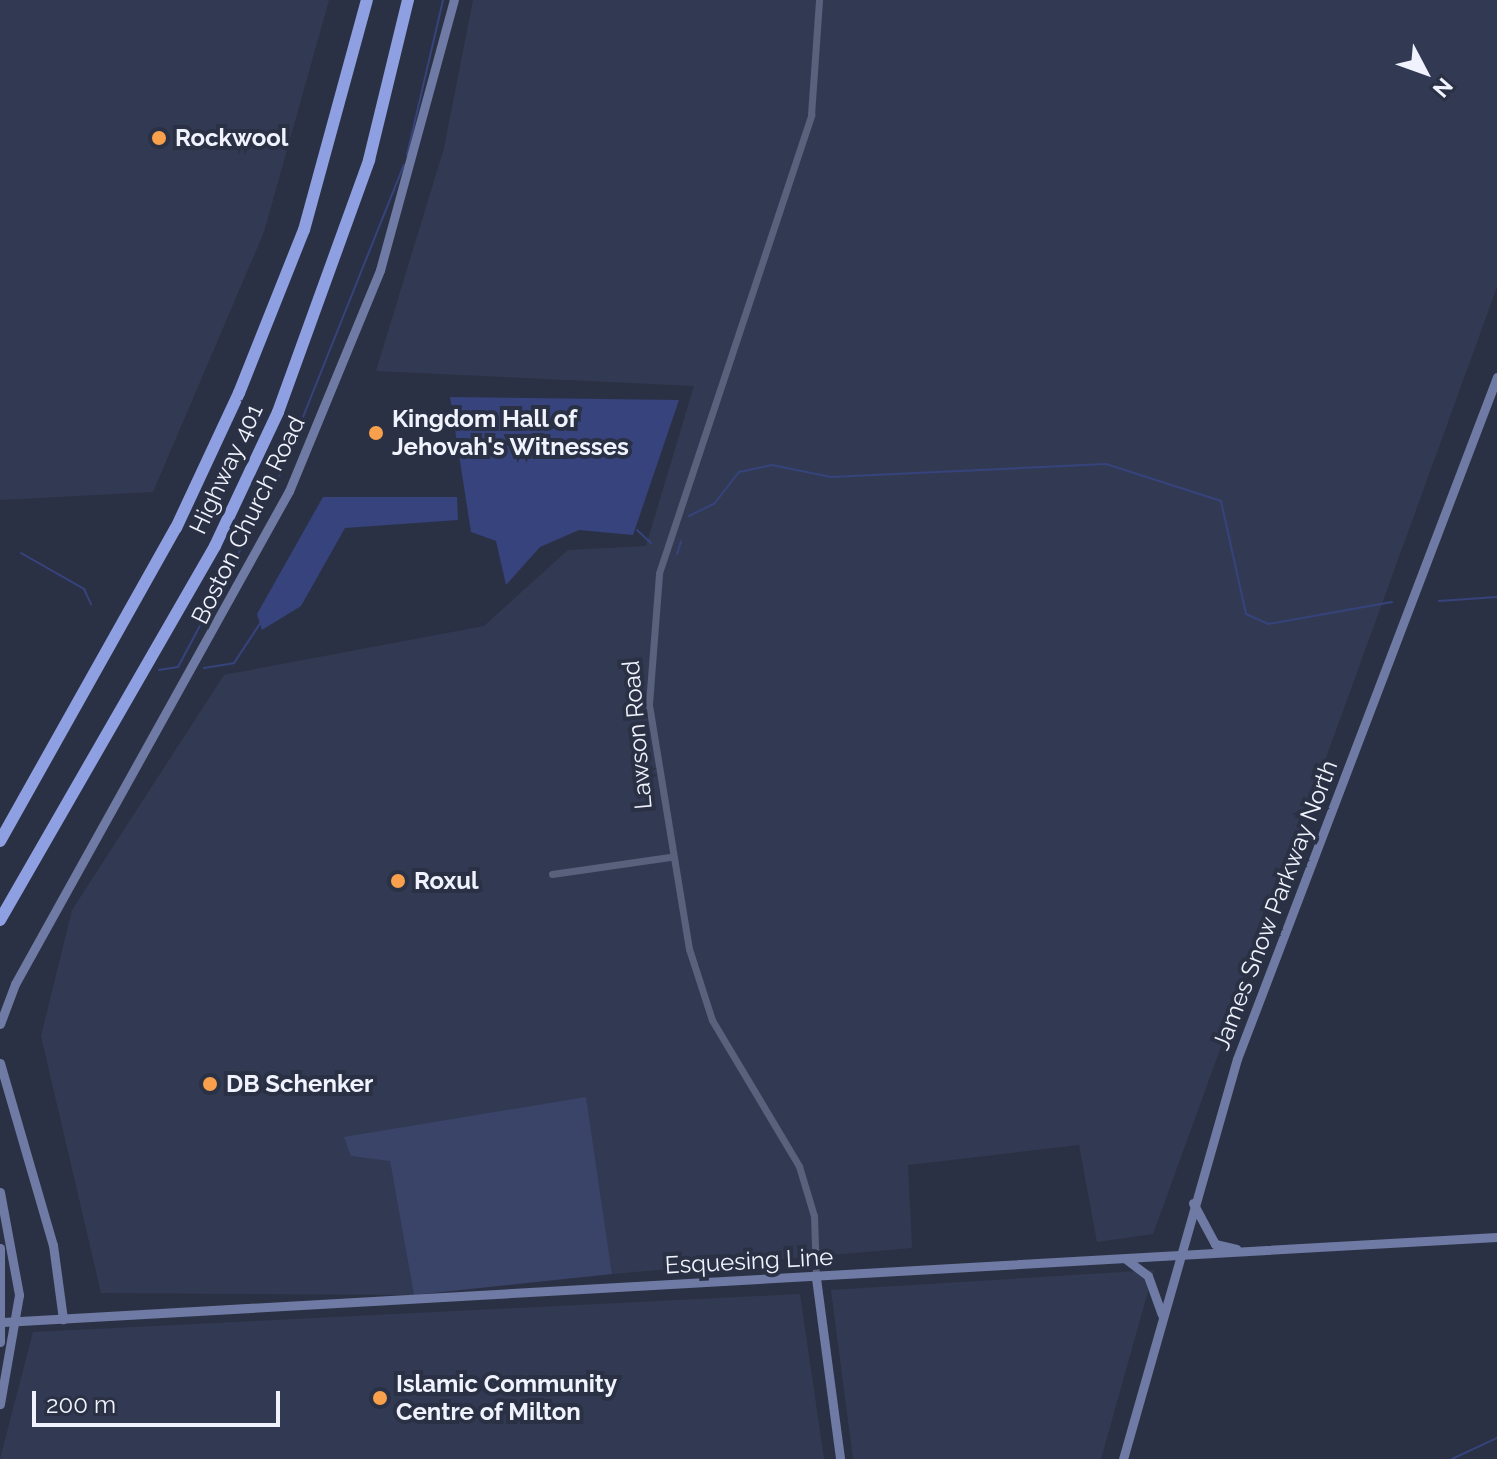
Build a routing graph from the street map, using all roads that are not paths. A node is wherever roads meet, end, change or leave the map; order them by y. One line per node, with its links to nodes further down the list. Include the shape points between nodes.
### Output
1 (367, 0): 6 (highway, Highway 401, via 304,230 239,393 176,528)
2 (408, 0): 9 (highway, Highway 401, via 369,160 278,412 215,546)
3 (454, 0): 10 (street, Boston Church Road, via 380,270 289,491 15,984)
4 (819, 0): 7 (street, Lawson Road, via 811,115 659,573 649,704)
5 (1497, 377): 13 (street, James Snow Parkway North, via 1237,1059)
6 (0, 841)
7 (670, 857): 8 (street); 19 (street, Lawson Road, via 712,1020 783,1136 808,1193)
8 (552, 874)
9 (0, 920)
10 (0, 1024)
11 (0, 1063): 20 (street, via 53,1245)
12 (0, 1192): 22 (street, via 18,1266)
13 (1193, 1203): 16 (street, via 1215,1244); 17 (street, James Snow Parkway North)
14 (1497, 1237): 16 (street, Esquesing Line)
15 (0, 1248): 23 (street)
16 (1247, 1252): 17 (street, Esquesing Line)
17 (1179, 1256): 18 (street, Esquesing Line); 21 (street, James Snow Parkway North)
18 (1126, 1259): 19 (street, Esquesing Line); 21 (street, via 1148,1276)
19 (816, 1278): 20 (street, Esquesing Line); 26 (street, Lawson Road)
20 (63, 1319): 22 (street, Esquesing Line)
21 (1163, 1319): 27 (street, James Snow Parkway North)
22 (18, 1321): 23 (street, Esquesing Line); 25 (street)
23 (3, 1322): 24 (street)
24 (0, 1342)
25 (0, 1404)
26 (840, 1459)
27 (1123, 1459)

